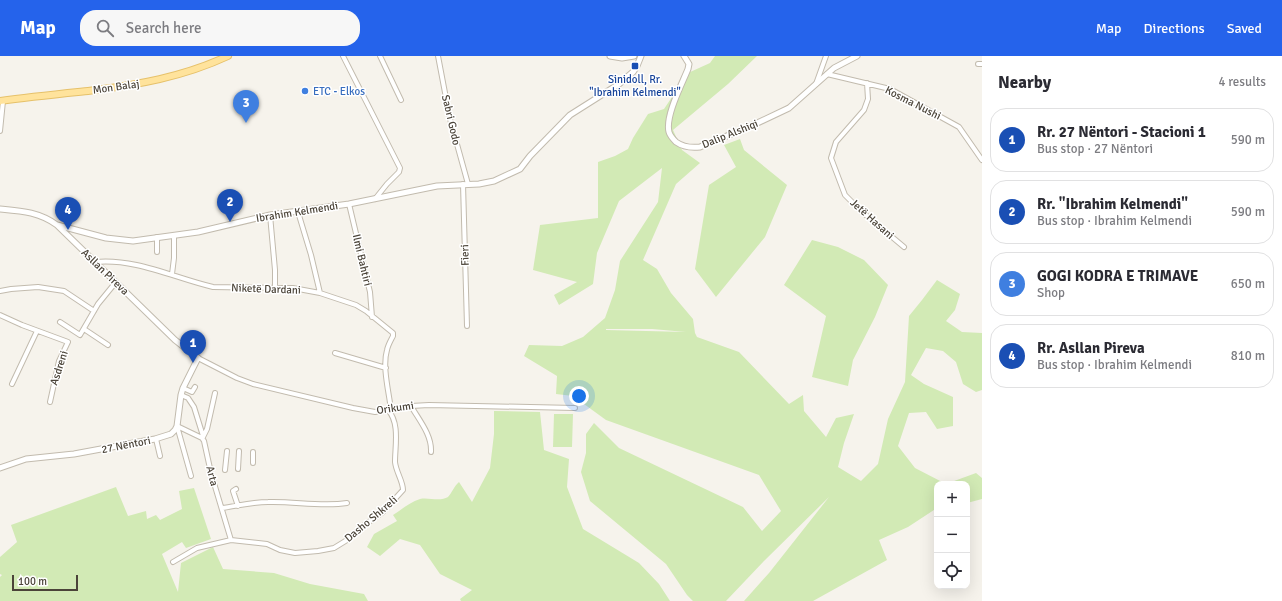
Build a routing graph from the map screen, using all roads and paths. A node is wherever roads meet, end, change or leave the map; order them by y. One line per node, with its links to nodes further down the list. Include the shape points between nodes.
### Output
1 (228, 56): 15 (main road, Mon Balaj, via 193,71 151,82)
2 (343, 56): 19 (street, via 400,166 399,172)
3 (380, 56): 14 (street)
4 (438, 56): 18 (street, Sabri Godo)
5 (610, 56): 6 (street)
6 (634, 56)
7 (641, 56): 18 (street, Ibrahim Kelmendi, via 633,72 570,115 520,169 487,183)
8 (684, 56): 13 (street, Dalip Alshiqi, via 689,64 688,69 671,112 668,130 678,143 692,148 751,126 789,108)
9 (826, 56): 13 (street)
10 (857, 56): 11 (street, Dalip Alshiqi)
11 (827, 74): 12 (street, Kosma Nushi); 13 (street, Dalip Alshiqi)
12 (867, 83): 17 (street, Kosma Nushi, via 890,89 959,127); 27 (street, Jetë Hasani, via 868,99 864,110 836,142 831,158 845,195)
13 (816, 84)
14 (401, 100)
15 (2, 101): 16 (street)
16 (0, 131)
17 (982, 160)
18 (465, 184): 19 (street, Ibrahim Kelmendi, via 437,186); 39 (street, Fieri)
19 (375, 199): 20 (street, Ibrahim Kelmendi)
20 (349, 204): 22 (street, Ibrahim Kelmendi); 37 (street, Ilmi Bahtiri, via 370,292)
21 (0, 209): 24 (street, Asllan Pireva, via 34,213)
22 (298, 212): 23 (street, Ibrahim Kelmendi); 34 (street)
23 (270, 215): 25 (street, Ibrahim Kelmendi, via 205,231); 32 (street)
24 (57, 225): 26 (street, Ibrahim Kelmendi, via 126,241); 29 (street, Asllan Pireva)
25 (174, 235): 26 (street, Ibrahim Kelmendi); 30 (street)
26 (157, 237): 28 (street)
27 (904, 247)
28 (157, 252)
29 (95, 262): 30 (street, Niketë Dardani, via 116,262); 31 (street, Asllan Pireva)
30 (172, 274): 32 (street, Niketë Dardani, via 212,287)
31 (116, 282): 35 (street); 44 (street, Asllan Pireva)
32 (275, 288): 34 (street, Niketë Dardani)
33 (0, 290): 35 (street, via 38,287 64,291)
34 (320, 293): 37 (street, Niketë Dardani, via 356,305)
35 (94, 311): 40 (street)
36 (0, 315): 41 (street, Asdreni)
37 (372, 317): 45 (street, Niketë Dardani, via 393,336 386,352)
38 (60, 322): 40 (street, via 80,335)
39 (466, 326)
40 (84, 329): 42 (street)
41 (37, 331): 46 (street); 51 (street, Asdreni, via 68,342 59,362)
42 (108, 345)
43 (335, 353): 45 (street)
44 (198, 358): 48 (street); 54 (street, Orikumi, via 253,384 353,408 375,412)
45 (386, 368): 54 (street)
46 (12, 384)
47 (195, 387): 48 (street, via 192,392)
48 (183, 388): 50 (street)
49 (215, 393): 56 (street)
50 (181, 395): 55 (street); 56 (street, Arta, via 188,398 194,407)
51 (50, 402)
52 (411, 406): 53 (street, Orikumi); 54 (street, Orikumi); 61 (street, via 429,437)
53 (576, 408)
54 (389, 410): 72 (street, Dasho Shkreli, via 395,423 396,468 404,488 383,512 347,540 325,550 291,552 267,544)
55 (177, 426): 56 (street); 57 (street, 27 Nëntori, via 171,434); 67 (street)
56 (203, 437): 71 (street, Arta)
57 (156, 439): 62 (street); 64 (street, 27 Nëntori, via 74,454 26,459)
58 (227, 451): 66 (street)
59 (239, 451): 65 (street)
60 (253, 452): 63 (street)
61 (431, 452)
62 (160, 456)
63 (253, 463)
64 (0, 468)
65 (238, 469)
66 (225, 470)
67 (191, 476)
68 (236, 489): 70 (street, via 233,491)
69 (347, 503): 70 (street, via 326,505 267,502)
70 (238, 506): 71 (street)
71 (222, 508): 72 (street, Arta)
72 (231, 540): 73 (street, via 197,548)
73 (173, 562)

